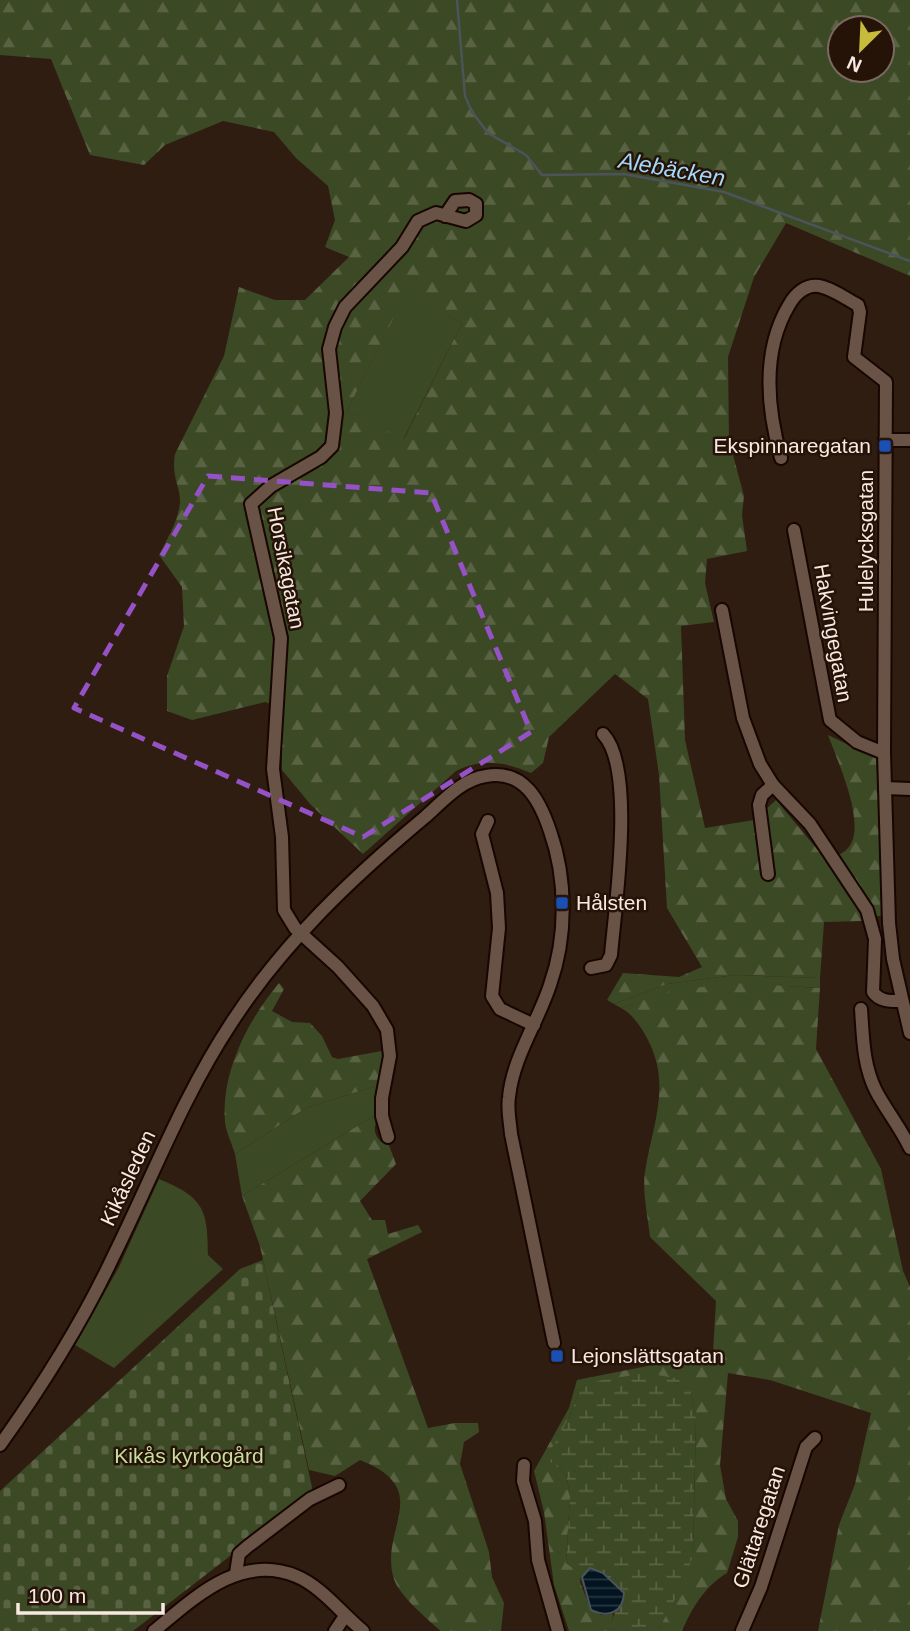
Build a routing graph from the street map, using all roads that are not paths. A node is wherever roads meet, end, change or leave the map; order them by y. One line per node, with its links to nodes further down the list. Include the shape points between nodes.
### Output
1 (445, 216): 14 (street, Horsikagatan, via 436,213 418,220 402,247 345,307 335,327 329,349 336,413 332,446 271,485 251,505 281,638 273,769 282,837 284,910)
2 (885, 440): 3 (street); 4 (street, Hulelycksgatan, via 886,382 854,357 858,305 827,288 807,287 793,297 782,317 770,358 770,404); 8 (street, Hulelycksgatan)
3 (910, 440)
4 (781, 458)
5 (794, 530): 8 (street, Hakvingegatan, via 830,720 857,742)
6 (722, 610): 9 (street, via 743,718)
7 (603, 734): 15 (street, via 613,747 618,766 618,877 611,955 606,965)
8 (884, 754): 10 (street, Hulelycksgatan)
9 (773, 785): 13 (street, via 759,805); 16 (street, via 810,824 867,910 875,939 873,992 886,1001)
10 (885, 788): 11 (street); 16 (street, Hulelycksgatan, via 889,923)
11 (910, 789)
12 (488, 821): 18 (street, via 482,834 497,893 499,928 492,996 500,1009)
13 (768, 874)
14 (300, 932): 18 (street, via 461,787 485,776 516,779 536,796 551,832 563,915 558,958); 20 (street, via 373,1006 387,1030 390,1056 382,1116); 24 (street, Kikåsleden, via 205,1063 81,1320)
15 (591, 968)
16 (902, 1001): 19 (street, Hulelycksgatan)
17 (861, 1009): 21 (street, via 864,1058 875,1089)
18 (534, 1025): 22 (street, via 508,1099 514,1152)
19 (910, 1033)
20 (388, 1137)
21 (910, 1148)
22 (554, 1343)
23 (815, 1438): 33 (street, Glättaregatan, via 806,1447)
24 (0, 1445)
25 (524, 1465): 32 (street, via 538,1560)
26 (339, 1485): 27 (street, via 310,1499 239,1554)
27 (236, 1573): 28 (street, via 268,1569 297,1576); 29 (street)
28 (345, 1616): 30 (street); 31 (street)
29 (154, 1631)
30 (335, 1631)
31 (363, 1631)
32 (558, 1631)
33 (742, 1631)

